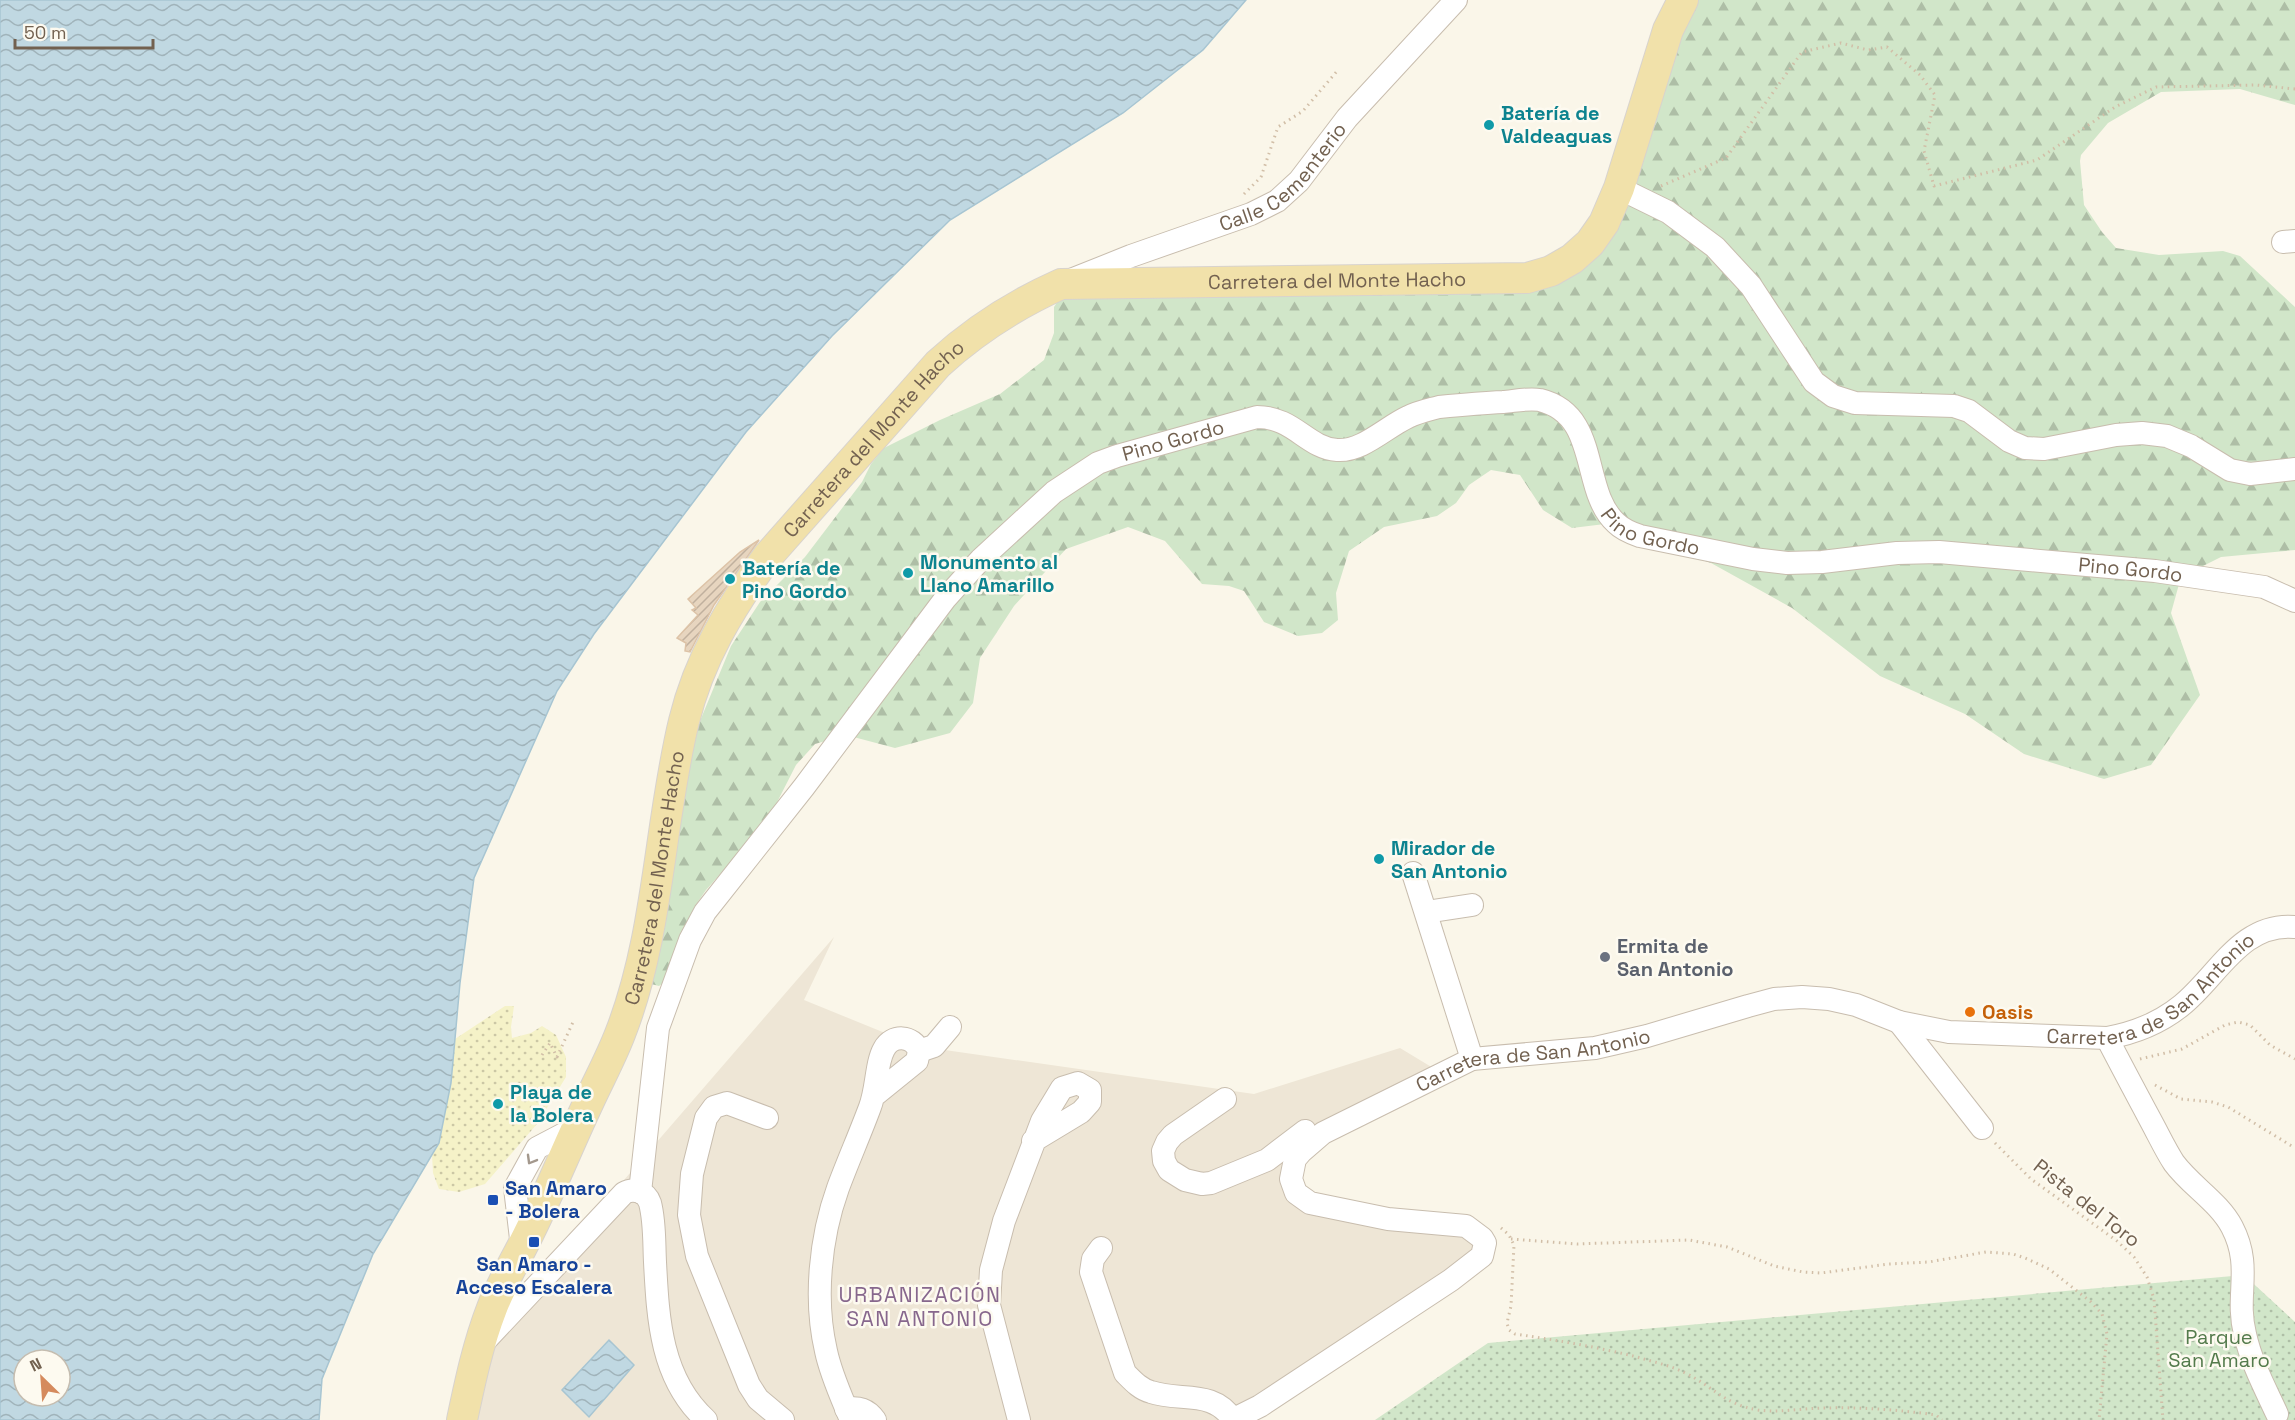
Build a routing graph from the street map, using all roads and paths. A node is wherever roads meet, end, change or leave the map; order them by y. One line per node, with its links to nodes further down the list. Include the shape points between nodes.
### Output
1 (1456, 0): 7 (street, Calle Cementerio, via 1347,118 1299,181 1276,201 1251,214)
2 (1683, 0): 5 (main road, Carretera del Monte Hacho, via 1668,30)
3 (1338, 70): 6 (path, via 1303,111 1278,127 1261,177)
4 (2295, 89): 5 (path, via 2256,85 2156,87 2115,107 2037,160 1934,186 1924,151 1935,95 1920,75 1887,47 1868,50 1841,43 1802,52 1726,158)
5 (1627, 192): 7 (main road, Carretera del Monte Hacho, via 1590,243 1572,260 1551,272 1527,278); 8 (street, via 1668,212 1715,246 1751,286 1814,382 1833,396 1855,404 1954,406 1969,411 2025,448 2044,449 2142,433 2167,436 2191,446 2230,470 2250,474)
6 (1238, 199)
7 (1061, 284): 35 (main road, Carretera del Monte Hacho, via 995,318 938,364 768,556 725,620 705,657 684,719 637,979 620,1034 492,1306)
8 (2295, 469)
9 (2295, 601): 31 (street, Pino Gordo, via 2264,587 2155,571 1939,552 1787,563 1640,536 1614,522 1606,510 1579,431 1569,416 1537,399 1423,411 1353,448 1339,451 1326,448 1281,420 1257,417 1136,449 1098,463 1047,499 981,559 945,599 705,912 690,940 658,1028)
10 (1413, 873): 12 (street)
11 (1472, 905): 12 (street)
12 (1426, 912): 20 (street)
13 (2295, 927): 17 (street, Carretera de San Antonio, via 2271,929 2254,936 2238,946 2199,989 2166,1017 2128,1034)
14 (574, 1020): 19 (path, via 557,1057 550,1043)
15 (1899, 1022): 17 (street, Carretera de San Antonio, via 1949,1032); 20 (street, Carretera de San Antonio, via 1829,999 1774,999 1595,1048); 27 (street)
16 (950, 1027): 18 (street, via 934,1046)
17 (2107, 1038): 22 (street)
18 (919, 1051): 24 (street, via 917,1061); 24 (street, via 906,1038 890,1042 881,1057)
19 (542, 1055)
20 (1472, 1059): 28 (street, Carretera de San Antonio)
21 (2295, 1059): 22 (path, via 2270,1046 2250,1025 2238,1022 2182,1049)
22 (2120, 1064): 36 (street, via 2172,1160 2231,1225 2243,1254 2244,1333)
23 (2153, 1083): 30 (path, via 2181,1099 2228,1107)
24 (875, 1095): 37 (street, via 838,1190 828,1225 820,1285 826,1352)
25 (1225, 1099): 28 (street, via 1167,1142 1164,1161 1177,1176 1193,1183 1211,1183 1267,1160 1308,1130)
26 (767, 1118): 40 (street, via 727,1103 709,1112 692,1174 689,1215 697,1256 749,1385 758,1399)
27 (1982, 1128): 46 (path, Pista del Toro, via 2031,1179 2134,1257 2147,1277 2154,1299)
28 (1323, 1133): 43 (street, Carretera de San Antonio, via 1301,1152 1292,1167 1293,1186 1303,1199 1388,1219 1466,1226 1482,1238 1484,1250 1451,1280 1260,1406)
29 (1033, 1141): 42 (street, via 1004,1221 989,1287 989,1305)
30 (2295, 1148)
31 (640, 1192): 35 (street, via 624,1192); 39 (street, via 650,1203 660,1333 666,1357 688,1400)
32 (1494, 1226): 33 (path)
33 (1511, 1239): 44 (path, via 1515,1256 1507,1323 1515,1334 1601,1348 1660,1364 1686,1373 1720,1397 1757,1410 1874,1408 1936,1415); 45 (path, via 1577,1244 1689,1240 1727,1247 1774,1266 1821,1273 1986,1252 2025,1258 2049,1269 2102,1314 2107,1334)
34 (1101, 1248): 43 (street, via 1093,1259 1091,1272 1125,1373 1152,1393 1214,1402)
35 (477, 1350): 38 (main road, Carretera del Monte Hacho)
36 (2277, 1414)
37 (849, 1415): 41 (street, via 856,1407)
38 (462, 1420)
39 (706, 1420)
40 (783, 1420)
41 (875, 1420)
42 (1019, 1420)
43 (1232, 1420)
44 (1942, 1420)
45 (2099, 1420)
46 (2163, 1420)

